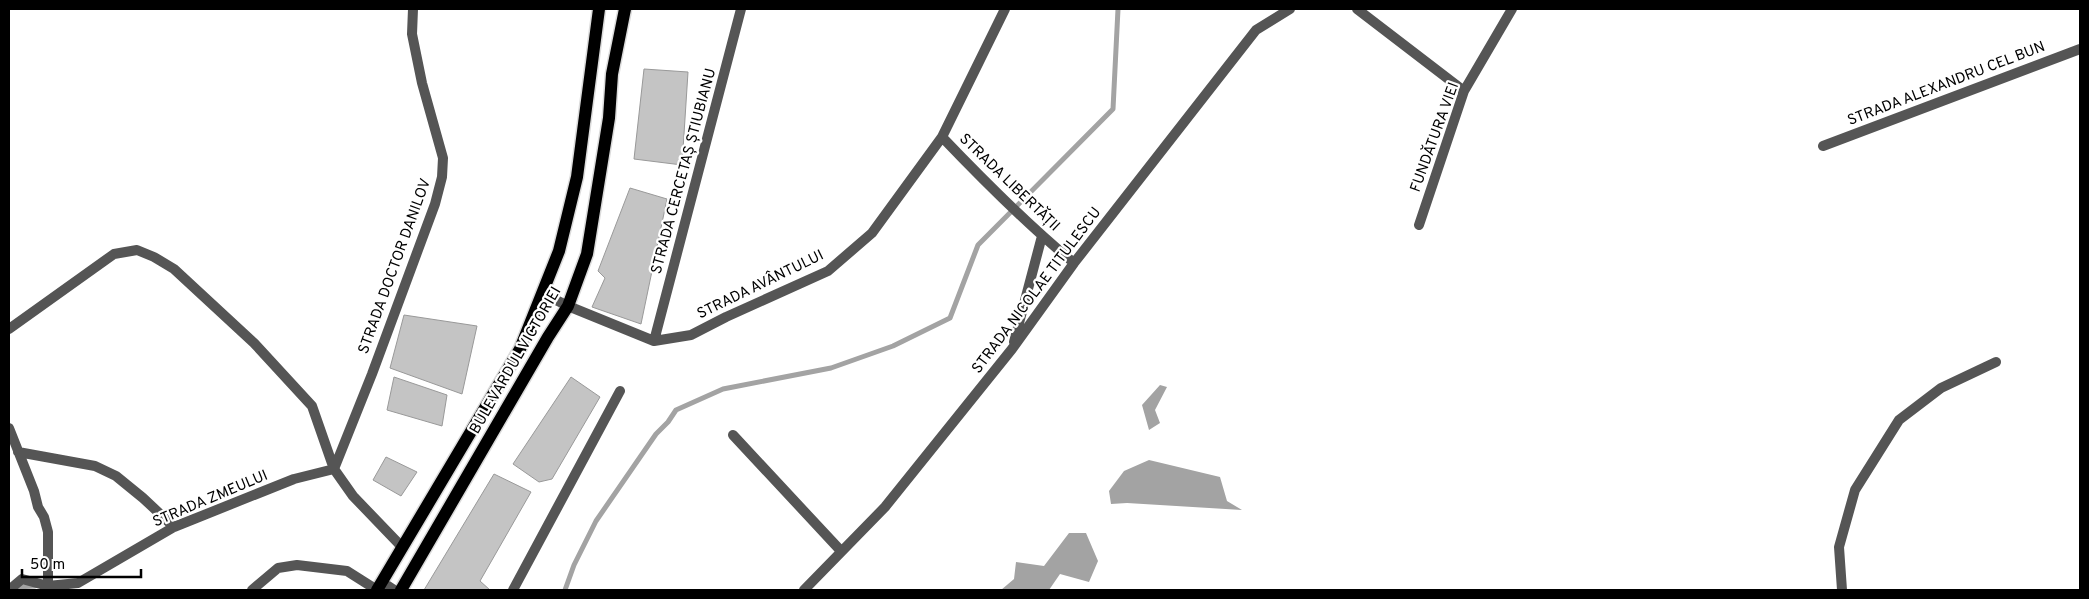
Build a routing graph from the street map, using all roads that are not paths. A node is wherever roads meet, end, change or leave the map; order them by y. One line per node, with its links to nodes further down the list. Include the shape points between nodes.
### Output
1 (413, 9): 26 (street, STRADA DOCTOR DANILOV, via 412,34 443,158 442,177)
2 (599, 9): 16 (main road, BULEVARDUL VICTORIEI, via 577,177 559,251)
3 (625, 9): 17 (main road, BULEVARDUL VICTORIEI, via 612,74 609,118 587,254)
4 (740, 9): 19 (street, STRADA CERCETAȘ ȘTIUBIANU)
5 (1004, 9): 11 (street, STRADA LIBERTĂȚII)
6 (1290, 9): 15 (street, STRADA NICOLAE TITULESCU, via 1256,30)
7 (1356, 9): 10 (street)
8 (1512, 9): 10 (street, FUNDĂTURA VIEI)
9 (2080, 49): 12 (street, STRADA ALEXANDRU CEL BUN)
10 (1464, 91): 13 (street, FUNDĂTURA VIEI)
11 (942, 137): 14 (street, STRADA LIBERTĂȚII, via 997,195); 19 (street, STRADA AVÂNTULUI, via 872,233 828,272 691,335)
12 (1823, 146)
13 (1419, 225)
14 (1042, 236): 15 (street, STRADA LIBERTĂȚII); 20 (street)
15 (1074, 263): 20 (street, STRADA NICOLAE TITULESCU)
16 (542, 294): 17 (street); 28 (main road, BULEVARDUL VICTORIEI, via 520,349)
17 (568, 306): 19 (street); 35 (main road, BULEVARDUL VICTORIEI)
18 (9, 330): 26 (street, via 114,254 137,250 154,257 174,269 254,343 312,406)
19 (654, 341)
20 (1012, 349): 29 (street, STRADA NICOLAE TITULESCU, via 885,507)
21 (1996, 362): 38 (street, via 1941,388 1899,420 1855,490 1839,548)
22 (620, 390): 36 (street)
23 (9, 428): 25 (street)
24 (733, 435): 29 (street)
25 (18, 452): 27 (street, via 95,466 144,498); 30 (street, via 48,532)
26 (334, 469): 27 (street, STRADA ZMEULUI, via 294,479); 28 (street, via 353,496)
27 (174, 527): 30 (street, STRADA ZMEULUI, via 78,583)
28 (402, 547): 33 (main road, BULEVARDUL VICTORIEI)
29 (841, 552): 37 (street, STRADA NICOLAE TITULESCU)
30 (48, 586): 31 (street, via 22,579)
31 (9, 590)
32 (252, 590): 33 (street, via 278,568 297,565 347,571)
33 (377, 590): 34 (street, via 388,586)
34 (394, 590)
35 (401, 590)
36 (513, 590)
37 (804, 590)
38 (1842, 590)

